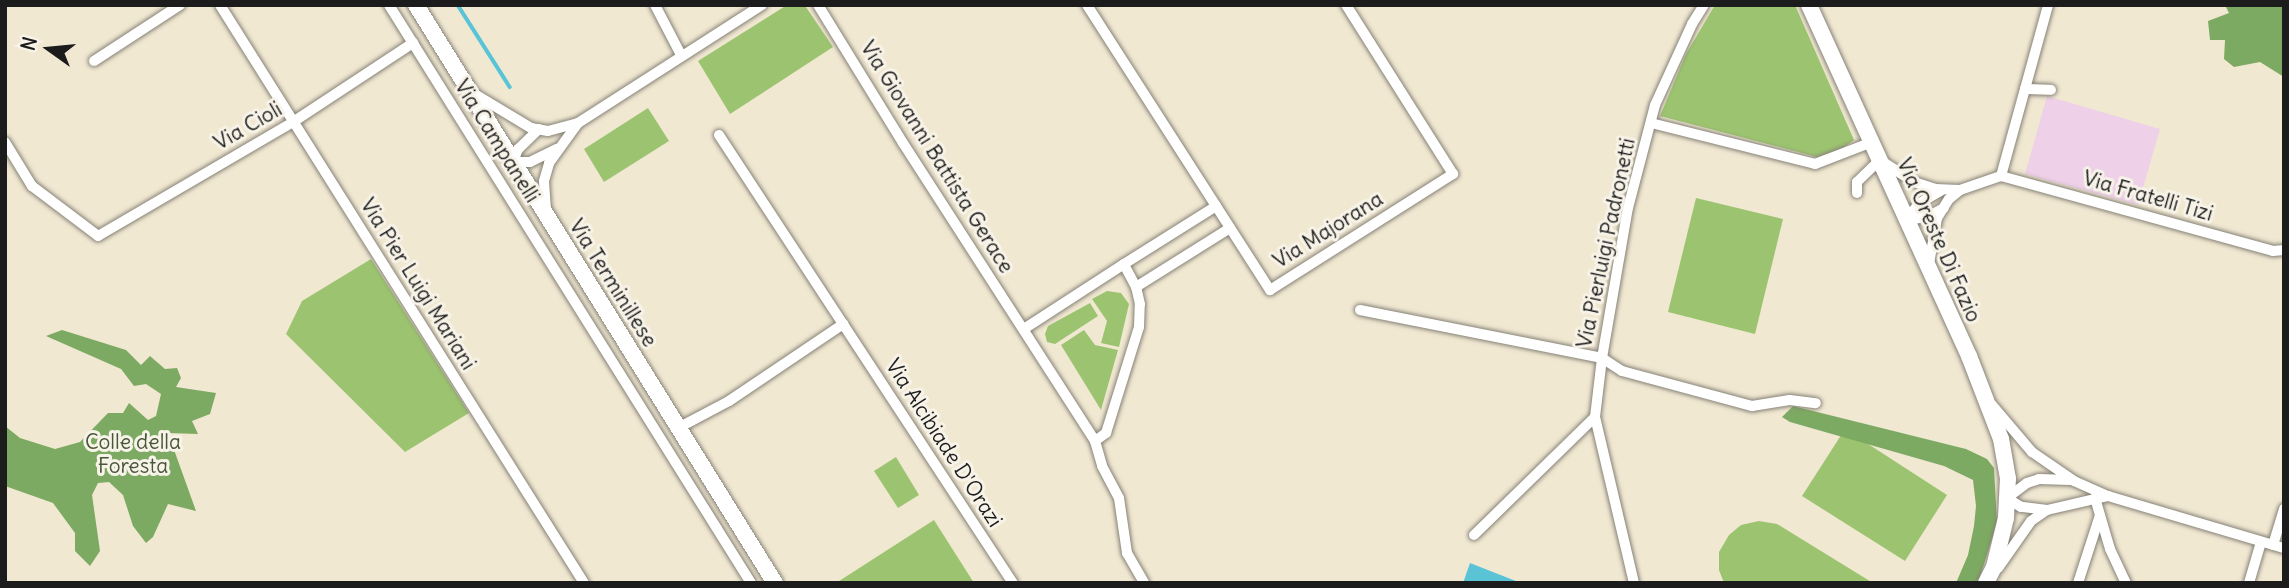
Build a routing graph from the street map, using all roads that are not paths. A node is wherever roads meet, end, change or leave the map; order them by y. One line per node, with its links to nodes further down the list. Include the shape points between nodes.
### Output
1 (180, 5): 15 (street)
2 (220, 5): 19 (street, Via Pier Luigi Mariani)
3 (389, 5): 13 (street, Via Campanelli)
4 (416, 5): 18 (main road, Via Terminillese)
5 (655, 5): 14 (street)
6 (762, 5): 14 (street)
7 (818, 5): 44 (street, Via Giovanni Battista Gerace)
8 (1087, 5): 33 (street, Via Majorana)
9 (1346, 5): 37 (street, Via Majorana, via 1453,174 1270,289)
10 (1704, 5): 21 (street, Via Pierluigi Padronetti)
11 (1809, 5): 25 (main road, Via Oreste Di Fazio)
12 (2048, 5): 16 (street)
13 (413, 43): 19 (street, Via Cioli); 62 (street, Via Campanelli)
14 (681, 55): 20 (street)
15 (94, 61)
16 (2025, 89): 17 (street); 29 (street)
17 (2051, 90)
18 (470, 91): 22 (street, via 507,116); 28 (main road, Via Terminillese)
19 (293, 122): 24 (street, Via Cioli, via 98,236 32,186); 61 (street, Via Pier Luigi Mariani)
20 (578, 122): 22 (street, via 548,131); 26 (street)
21 (1651, 123): 25 (street, via 1815,164); 45 (street, Via Pierluigi Padronetti, via 1628,208)
22 (539, 129): 28 (street, via 524,141)
23 (719, 135): 43 (street, Via Alcibiade D'Orazi)
24 (5, 142)
25 (1872, 142): 27 (main road, Via Oreste Di Fazio)
26 (559, 148): 28 (street, via 530,162); 35 (street, via 544,181)
27 (1880, 160): 30 (street, via 1914,182); 32 (street, via 1857,182); 36 (main road, Via Oreste Di Fazio)
28 (513, 162): 35 (main road, Via Terminillese)
29 (2001, 176): 31 (street); 38 (street, Via Fratelli Tizi, via 2273,251)
30 (1942, 190): 31 (street); 36 (street, via 1918,204)
31 (1960, 190): 34 (street)
32 (1857, 193)
33 (1216, 206): 37 (street, Via Majorana); 39 (street)
34 (1944, 208): 36 (street); 40 (street, via 1931,241)
35 (547, 218): 49 (main road, Via Terminillese)
36 (1907, 220): 40 (main road, Via Oreste Di Fazio)
37 (1230, 228): 41 (street)
38 (2284, 250)
39 (1124, 264): 41 (street); 44 (street)
40 (1928, 267): 46 (main road, Via Oreste Di Fazio)
41 (1136, 287): 50 (street, via 1139,327 1106,433)
42 (1360, 310): 45 (street)
43 (843, 324): 49 (street, via 729,401); 64 (street, Via Alcibiade D'Orazi)
44 (1024, 329): 50 (street, Via Giovanni Battista Gerace)
45 (1602, 358): 47 (street, via 1622,371 1752,406 1790,400); 48 (street, Via Pierluigi Padronetti)
46 (1987, 399): 51 (street, via 2032,452); 53 (main road, Via Oreste Di Fazio, via 2001,439)
47 (1816, 403)
48 (1595, 417): 58 (street); 66 (street, Via Pierluigi Padronetti)
49 (678, 428): 63 (main road, Via Terminillese)
50 (1096, 441): 65 (street, Via Giovanni Battista Gerace, via 1102,466 1119,498 1127,554)
51 (2074, 481): 52 (street); 53 (street, via 2039,479)
52 (2108, 496): 54 (street); 59 (street)
53 (2007, 498): 56 (street, via 2032,510); 67 (main road, Via Oreste Di Fazio, via 2002,539)
54 (2095, 498): 56 (street); 57 (street)
55 (2284, 509): 60 (street)
56 (2047, 510): 67 (street, via 2022,531)
57 (2100, 515): 68 (street); 69 (street)
58 (1474, 535)
59 (2261, 542): 60 (street); 70 (street)
60 (2278, 547)
61 (584, 583)
62 (751, 583)
63 (775, 583)
64 (1013, 583)
65 (1144, 583)
66 (1634, 583)
67 (1987, 583)
68 (2078, 583)
69 (2126, 583)
70 (2249, 583)

